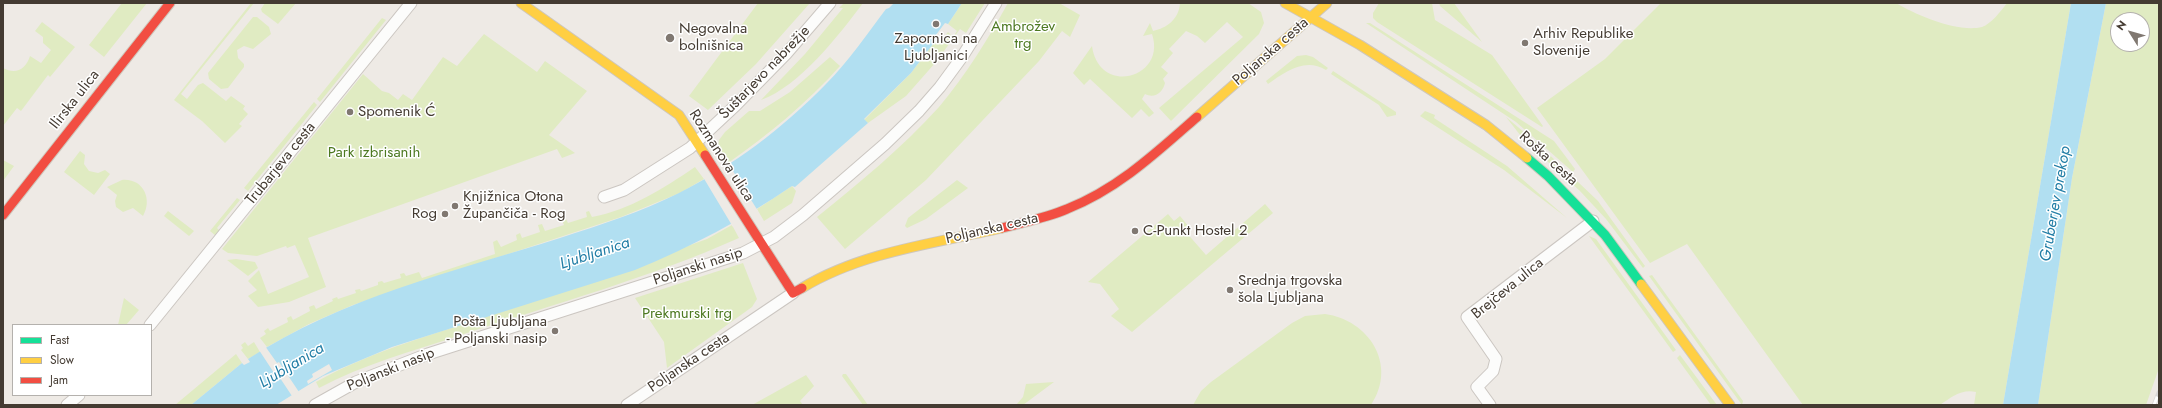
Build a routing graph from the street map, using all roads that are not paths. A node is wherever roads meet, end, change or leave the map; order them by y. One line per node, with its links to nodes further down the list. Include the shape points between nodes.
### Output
1 (170, 3): 11 (street, Ilirska ulica)
2 (411, 3): 15 (street, Trubarjeva cesta)
3 (521, 3): 9 (street, Rozmanova ulica, via 671,108 685,122)
4 (830, 3): 9 (street, Šuštarjevo nabrežje, via 786,54)
5 (996, 3): 13 (street, Poljanski nasip, via 962,57 919,111 814,205 774,237)
6 (1285, 3): 8 (street, Roška cesta)
7 (1327, 3): 8 (street, Poljanska cesta)
8 (1310, 17): 12 (street, Roška cesta, via 1360,45 1486,125 1548,176); 14 (street, Poljanska cesta, via 1151,157 1119,182 1091,198 1065,211 1038,219 858,261 818,278)
9 (697, 141): 10 (street, Šuštarjevo nabrežje, via 683,153 624,190); 13 (street, Rozmanova ulica)
10 (604, 197)
11 (3, 215)
12 (1593, 221): 20 (street, Brejčeva ulica, via 1467,317 1496,359 1493,371 1477,387); 21 (street, Roška cesta)
13 (761, 244): 14 (street, Rozmanova ulica); 18 (street, Poljanski nasip, via 743,253 428,354 356,382)
14 (793, 293): 19 (street, Poljanska cesta)
15 (151, 324)
16 (78, 396): 17 (street)
17 (67, 405)
18 (315, 405)
19 (627, 405)
20 (1490, 405)
21 (1730, 405)

